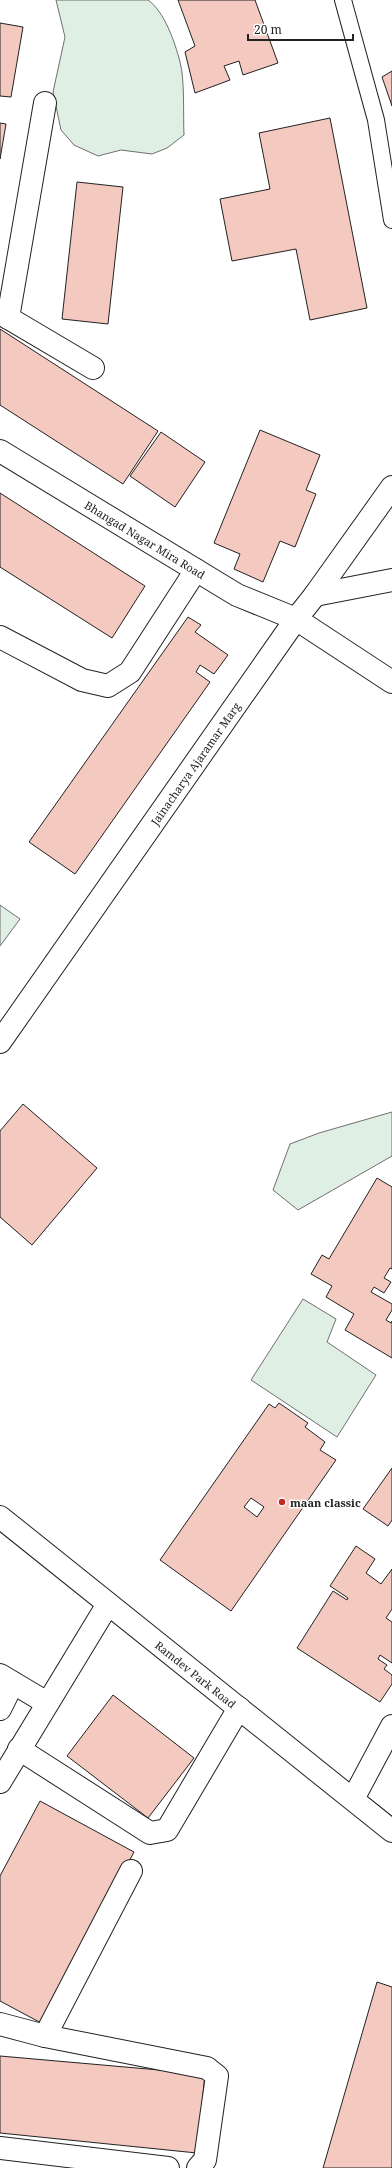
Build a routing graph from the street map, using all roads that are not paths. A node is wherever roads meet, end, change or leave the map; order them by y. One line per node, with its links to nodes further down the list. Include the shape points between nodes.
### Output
1 (343, 0): 3 (lane, via 376,120)
2 (46, 103): 4 (street)
3 (392, 220)
4 (4, 316): 5 (street)
5 (93, 368)
6 (0, 451): 8 (street, Bhangad Nagar Mira Road)
7 (392, 487): 10 (street, Jainacharya Ajaramar Marg)
8 (196, 570): 11 (street, Bhangad Nagar Mira Road, via 237,595); 12 (street, via 130,672 108,686 82,680)
9 (392, 580): 10 (street)
10 (316, 595): 11 (street, Jainacharya Ajaramar Marg)
11 (296, 619): 13 (street, Bhangad Nagar Mira Road); 14 (street, Jainacharya Ajaramar Marg)
12 (0, 637)
13 (392, 682)
14 (0, 1042)
15 (0, 1517): 16 (street, Ramdev Park Road)
16 (108, 1604): 18 (street); 19 (street, Ramdev Park Road)
17 (7, 1679): 18 (street); 20 (street)
18 (47, 1703): 22 (street)
19 (239, 1708): 22 (street, via 167,1830 150,1833); 24 (street, Ramdev Park Road)
20 (0, 1709)
21 (392, 1726): 24 (street)
22 (19, 1749): 23 (street)
23 (1, 1779)
24 (353, 1799): 25 (street, Ramdev Park Road)
25 (392, 1831)
26 (131, 1871): 28 (street)
27 (1, 2030): 28 (street)
28 (45, 2036): 31 (street, via 207,2068 216,2076 205,2160)
29 (0, 2148): 30 (street)
30 (168, 2168)
31 (198, 2168)

